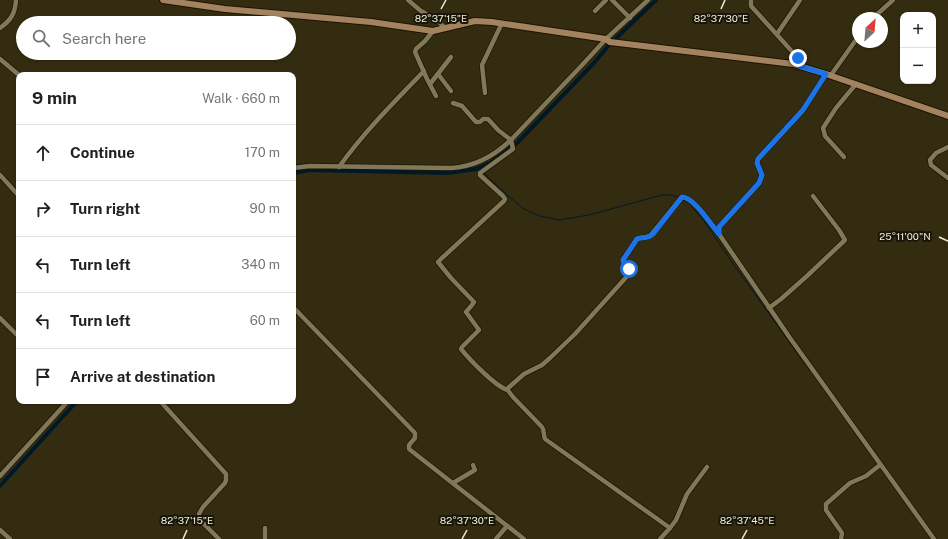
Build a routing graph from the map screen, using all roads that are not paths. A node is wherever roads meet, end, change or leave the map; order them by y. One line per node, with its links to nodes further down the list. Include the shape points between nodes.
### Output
1 (16, 0): 14 (street, via 13,16)
2 (163, 0): 16 (main road)
3 (408, 0): 15 (street)
4 (606, 0): 10 (street)
5 (612, 0): 12 (street)
6 (648, 0): 12 (street)
7 (751, 0): 17 (street, via 751,6)
8 (800, 0): 17 (street)
9 (892, 0): 11 (street)
10 (595, 11)
11 (879, 12)
12 (630, 18): 18 (street)
13 (502, 24): 15 (main road, via 475,21); 18 (main road); 30 (street, via 482,65)
14 (0, 28)
15 (445, 28): 16 (main road)
16 (433, 31): 23 (street, via 416,49)
17 (776, 34): 22 (street, via 798,58)
18 (610, 41): 22 (main road); 34 (street, via 584,64)
19 (852, 45): 26 (street)
20 (451, 56): 25 (street)
21 (0, 60): 24 (street)
22 (799, 66): 26 (main road)
23 (424, 72): 27 (street); 37 (street, via 373,124)
24 (16, 73)
25 (438, 74): 27 (street); 29 (street)
26 (829, 74): 28 (main road); 44 (street, via 803,110 758,159 762,175 759,183 719,227)
27 (430, 84): 31 (street)
28 (856, 84): 33 (main road); 36 (street, via 823,128 824,136)
29 (451, 91)
30 (485, 93)
31 (436, 96)
32 (453, 103): 34 (street, via 462,106 476,122 488,120)
33 (948, 116)
34 (512, 144): 37 (street, via 487,158 455,168); 49 (street, via 480,175 505,200 438,262 474,302 466,312 479,330 461,349 486,374)
35 (948, 147): 40 (street, via 936,153 930,160 931,165)
36 (844, 158)
37 (339, 167): 38 (street)
38 (296, 168)
39 (0, 175): 41 (street)
40 (948, 178)
41 (2, 181): 42 (street)
42 (16, 193)
43 (813, 196): 45 (street, via 842,233 845,241)
44 (719, 234): 45 (street); 49 (street, via 696,206 686,197 681,198 651,235 637,239 623,260 630,273 596,311 550,358 524,374)
45 (769, 308): 53 (street)
46 (296, 310): 56 (street, via 415,433 409,449)
47 (0, 318): 48 (street)
48 (16, 334)
49 (507, 390): 59 (street, via 542,427 545,439)
50 (65, 404): 55 (street)
51 (163, 404): 62 (street, via 226,474 225,483 199,514 199,519)
52 (473, 465): 56 (street, via 475,470)
53 (879, 466): 67 (street, via 850,483 825,505 842,533); 68 (street)
54 (707, 467): 59 (street, via 687,494)
55 (0, 476)
56 (453, 483): 57 (street)
57 (507, 526): 64 (street); 65 (street)
58 (265, 528): 63 (street)
59 (670, 528): 66 (street)
60 (0, 530): 61 (street)
61 (10, 539)
62 (219, 539)
63 (264, 539)
64 (496, 539)
65 (524, 539)
66 (660, 539)
67 (841, 539)
68 (934, 539)

